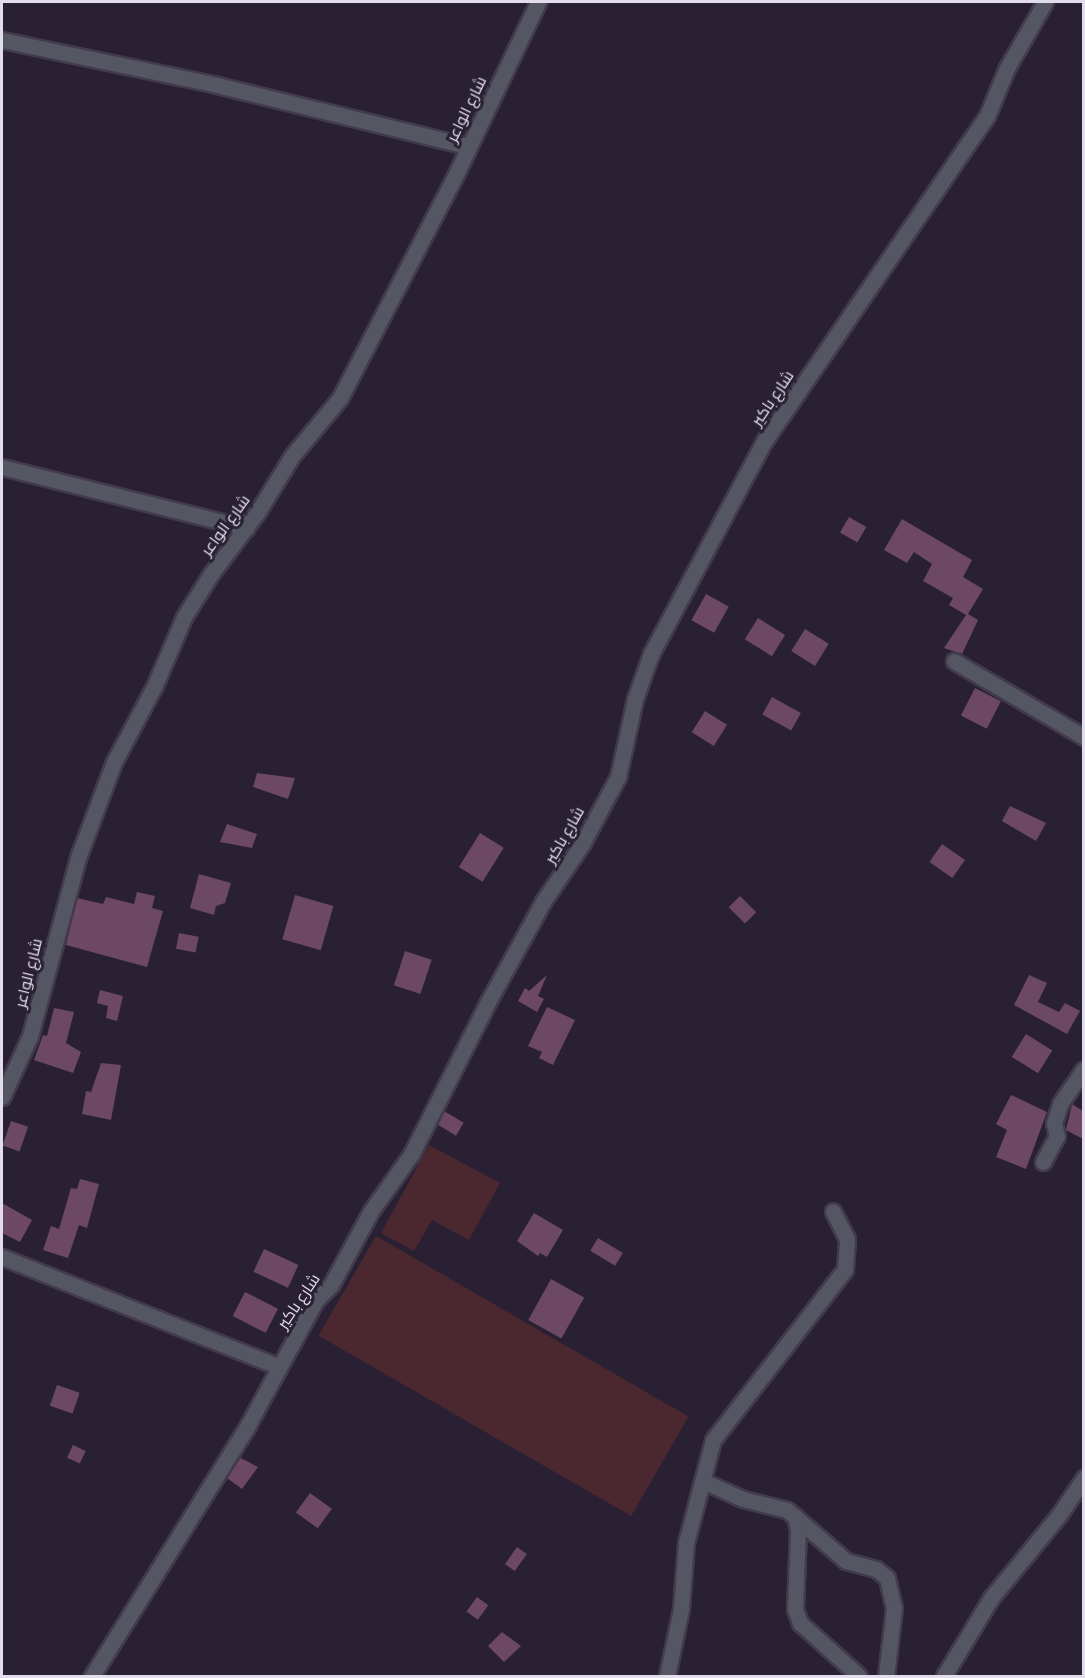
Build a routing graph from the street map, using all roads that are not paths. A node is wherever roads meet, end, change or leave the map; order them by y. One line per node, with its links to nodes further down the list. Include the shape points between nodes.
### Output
1 (538, 2): 4 (street, شارع الواعر)
2 (1045, 2): 14 (street, شارع باكير, via 1007,68 987,116 765,440 651,654 635,699 618,777 488,1002 412,1153 370,1212 331,1285 316,1300)
3 (2, 40): 4 (street, via 217,85)
4 (468, 146): 6 (street, شارع الواعر, via 340,398 292,456)
5 (2, 467): 6 (street)
6 (246, 528): 10 (street, شارع الواعر, via 184,617 155,685 114,762 79,855 30,1036)
7 (954, 661): 8 (street)
8 (1083, 737)
9 (1083, 1069): 11 (street, via 1060,1104 1054,1123 1057,1136)
10 (2, 1097)
11 (1043, 1162)
12 (832, 1210): 16 (street, via 847,1239 845,1269 720,1428)
13 (2, 1257): 14 (street)
14 (275, 1365): 18 (street, شارع باكير, via 248,1425)
15 (1083, 1478): 22 (street, via 1059,1515 991,1598)
16 (703, 1482): 17 (street); 19 (street, via 686,1543 681,1609)
17 (795, 1516): 20 (street, via 795,1609 800,1623); 21 (street, via 846,1561 876,1569 888,1578 894,1608)
18 (92, 1677)
19 (667, 1677)
20 (859, 1677)
21 (886, 1677)
22 (944, 1677)

